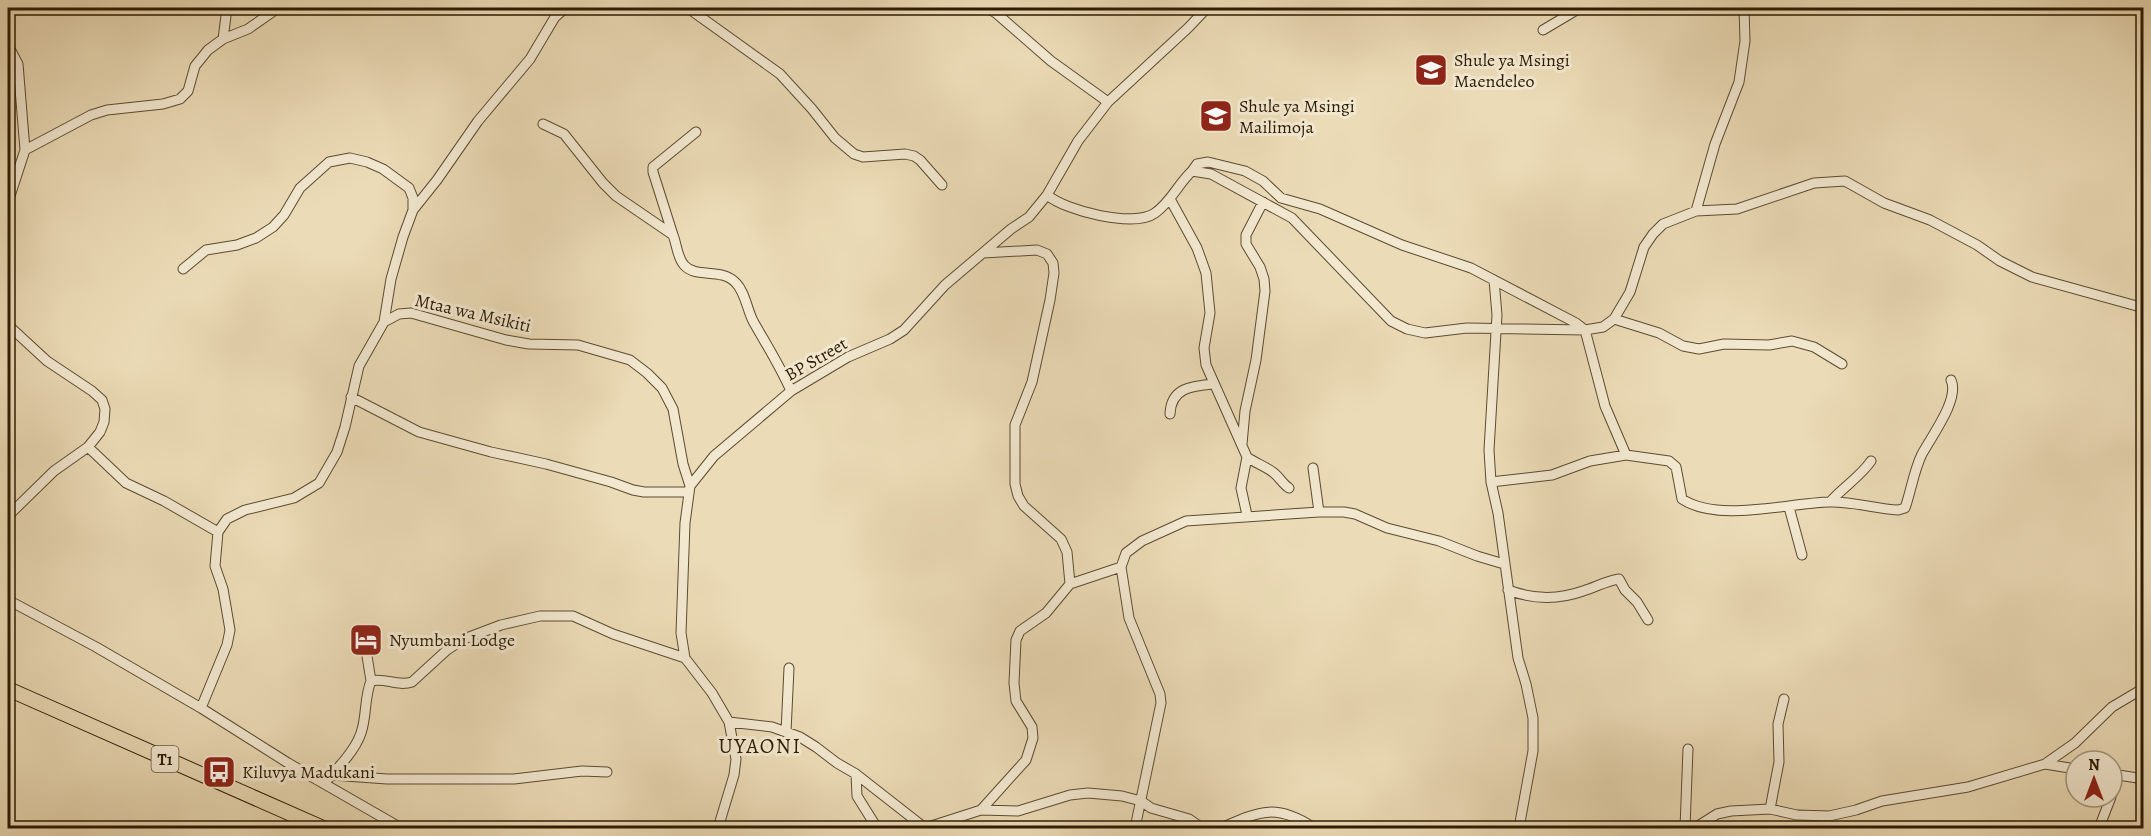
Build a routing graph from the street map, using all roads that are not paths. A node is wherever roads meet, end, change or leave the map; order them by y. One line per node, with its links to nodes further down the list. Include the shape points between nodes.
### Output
1 (227, 8): 10 (street)
2 (278, 8): 10 (street, via 248,29)
3 (572, 8): 24 (street, via 555,17 530,59 478,121)
4 (688, 8): 19 (street, via 780,74 835,138 854,154 914,156)
5 (987, 8): 14 (street)
6 (1207, 8): 14 (street, BP Street)
7 (1580, 8): 9 (street)
8 (1744, 8): 25 (street, via 1745,40 1738,82 1714,144)
9 (1543, 30)
10 (223, 39): 17 (street, via 195,66 188,91 180,99 91,115)
11 (8, 45): 12 (street)
12 (18, 64): 13 (street); 17 (street)
13 (8, 82)
14 (1108, 102): 20 (street, BP Street, via 1078,141)
15 (543, 124): 26 (street, via 564,134 616,196)
16 (696, 132): 26 (street, via 653,167)
17 (25, 150): 22 (street)
18 (1192, 171): 21 (street); 23 (street, via 1210,174); 29 (street, via 1197,164 1208,162 1245,171 1281,198 1320,209 1402,246 1471,268)
19 (942, 185)
20 (1047, 195): 21 (street, via 1086,213 1125,219 1154,214); 27 (street, BP Street, via 1029,217)
21 (1170, 200): 38 (street, via 1206,273 1210,313 1204,348)
22 (8, 202)
23 (1263, 202): 34 (street, via 1292,218 1392,321 1425,333); 42 (street, via 1246,235 1265,291)
24 (413, 210): 28 (street, via 409,188 383,169 350,158 329,162 300,188 273,227 237,245 206,250); 32 (street, via 391,279)
25 (1696, 211): 30 (street, via 1737,209 1814,183 1845,181 1884,203 1930,220 1977,244 2032,277); 31 (street, via 1663,224 1653,234 1644,247 1630,292)
26 (673, 235): 39 (street, via 678,255 691,271 719,273 738,285)
27 (983, 254): 39 (street, BP Street, via 945,285 904,330); 60 (street, via 1037,250 1047,254 1053,263 1050,300 1032,381 1015,425 1015,484 1024,506 1061,539 1067,552)
28 (183, 269)
29 (1494, 280): 34 (street); 35 (street)
30 (2144, 308)
31 (1614, 319): 35 (street, via 1603,327); 36 (street, via 1659,333 1683,346 1791,341 1814,347)
32 (384, 322): 40 (street, via 359,366); 50 (street, Mtaa wa Msikiti, via 411,313 506,340 578,345 630,360 662,388 673,409)
33 (8, 325): 43 (street, via 47,361 102,400 104,422)
34 (1497, 328): 35 (street); 48 (street, via 1489,450)
35 (1585, 330): 44 (street, via 1605,406)
36 (1842, 364)
37 (1951, 380): 51 (street, via 1952,391 1944,416 1922,455 1905,508)
38 (1213, 384): 41 (street, via 1178,393 1170,405); 42 (street)
39 (791, 391): 50 (street, BP Street, via 714,456)
40 (351, 397): 50 (street, via 419,432 491,452 633,490); 56 (street, via 337,452 319,483 294,498 245,510 227,519)
41 (1170, 414)
42 (1242, 444): 45 (street)
43 (88, 447): 55 (street, via 54,471); 56 (street, via 126,483)
44 (1626, 455): 48 (street, via 1590,461 1552,475); 52 (street, via 1669,461 1676,467 1683,500 1692,506 1744,510)
45 (1247, 457): 49 (street, via 1274,473); 54 (street, via 1241,488)
46 (1871, 460): 51 (street)
47 (1313, 468): 53 (street)
48 (1491, 482): 58 (street)
49 (1289, 488)
50 (690, 489): 65 (street, via 681,633)
51 (1830, 502): 52 (street)
52 (1789, 507): 57 (street)
53 (1319, 512): 54 (street); 58 (street, via 1354,514)
54 (1247, 515): 59 (street, via 1186,521 1142,541 1126,554)
55 (8, 516)
56 (218, 532): 71 (street, via 215,566 230,630)
57 (1802, 555)
58 (1504, 564): 61 (street)
59 (1121, 567): 60 (street); 83 (street, via 1129,618 1161,703)
60 (1070, 584): 86 (street, via 1046,612 1020,631 1016,640 1016,701 1032,727 1031,750)
61 (1508, 590): 63 (street, via 1524,596 1556,597 1619,579); 97 (street, via 1518,658 1533,718 1533,751)
62 (8, 600): 71 (street)
63 (1648, 620)
64 (363, 631): 67 (street)
65 (685, 658): 67 (street, via 573,616 540,616 464,639 405,685); 72 (street)
66 (789, 668): 73 (street)
67 (372, 681): 79 (street, via 361,732)
68 (2144, 688): 75 (street, via 2112,707 2075,743)
69 (8, 689): 88 (highway, T1)
70 (1784, 699): 84 (street)
71 (201, 708): 82 (street)
72 (729, 722): 73 (street); 90 (street, via 736,759)
73 (786, 732): 78 (street)
74 (1688, 749): 98 (street)
75 (2045, 764): 76 (street); 84 (street, via 1968,787 1882,801 1829,816)
76 (2064, 767)
77 (608, 772): 79 (street, via 503,779)
78 (856, 774): 91 (street, via 857,796); 92 (street)
79 (332, 775): 82 (street)
80 (2124, 776): 81 (street)
81 (2144, 779)
82 (324, 783): 89 (street)
83 (1141, 801): 86 (street, via 1088,793 1018,811); 87 (street); 93 (street)
84 (1770, 809): 99 (street, via 1717,814)
85 (2107, 809): 100 (street)
86 (981, 810): 92 (street)
87 (1189, 824): 94 (street)
88 (323, 828)
89 (401, 828)
90 (718, 828)
91 (877, 828)
92 (925, 828)
93 (1135, 828)
94 (1212, 828)
95 (1221, 828): 96 (street, via 1256,813 1278,812 1299,818)
96 (1314, 828)
97 (1519, 828)
98 (1685, 828)
99 (1695, 828)
100 (2099, 828)

